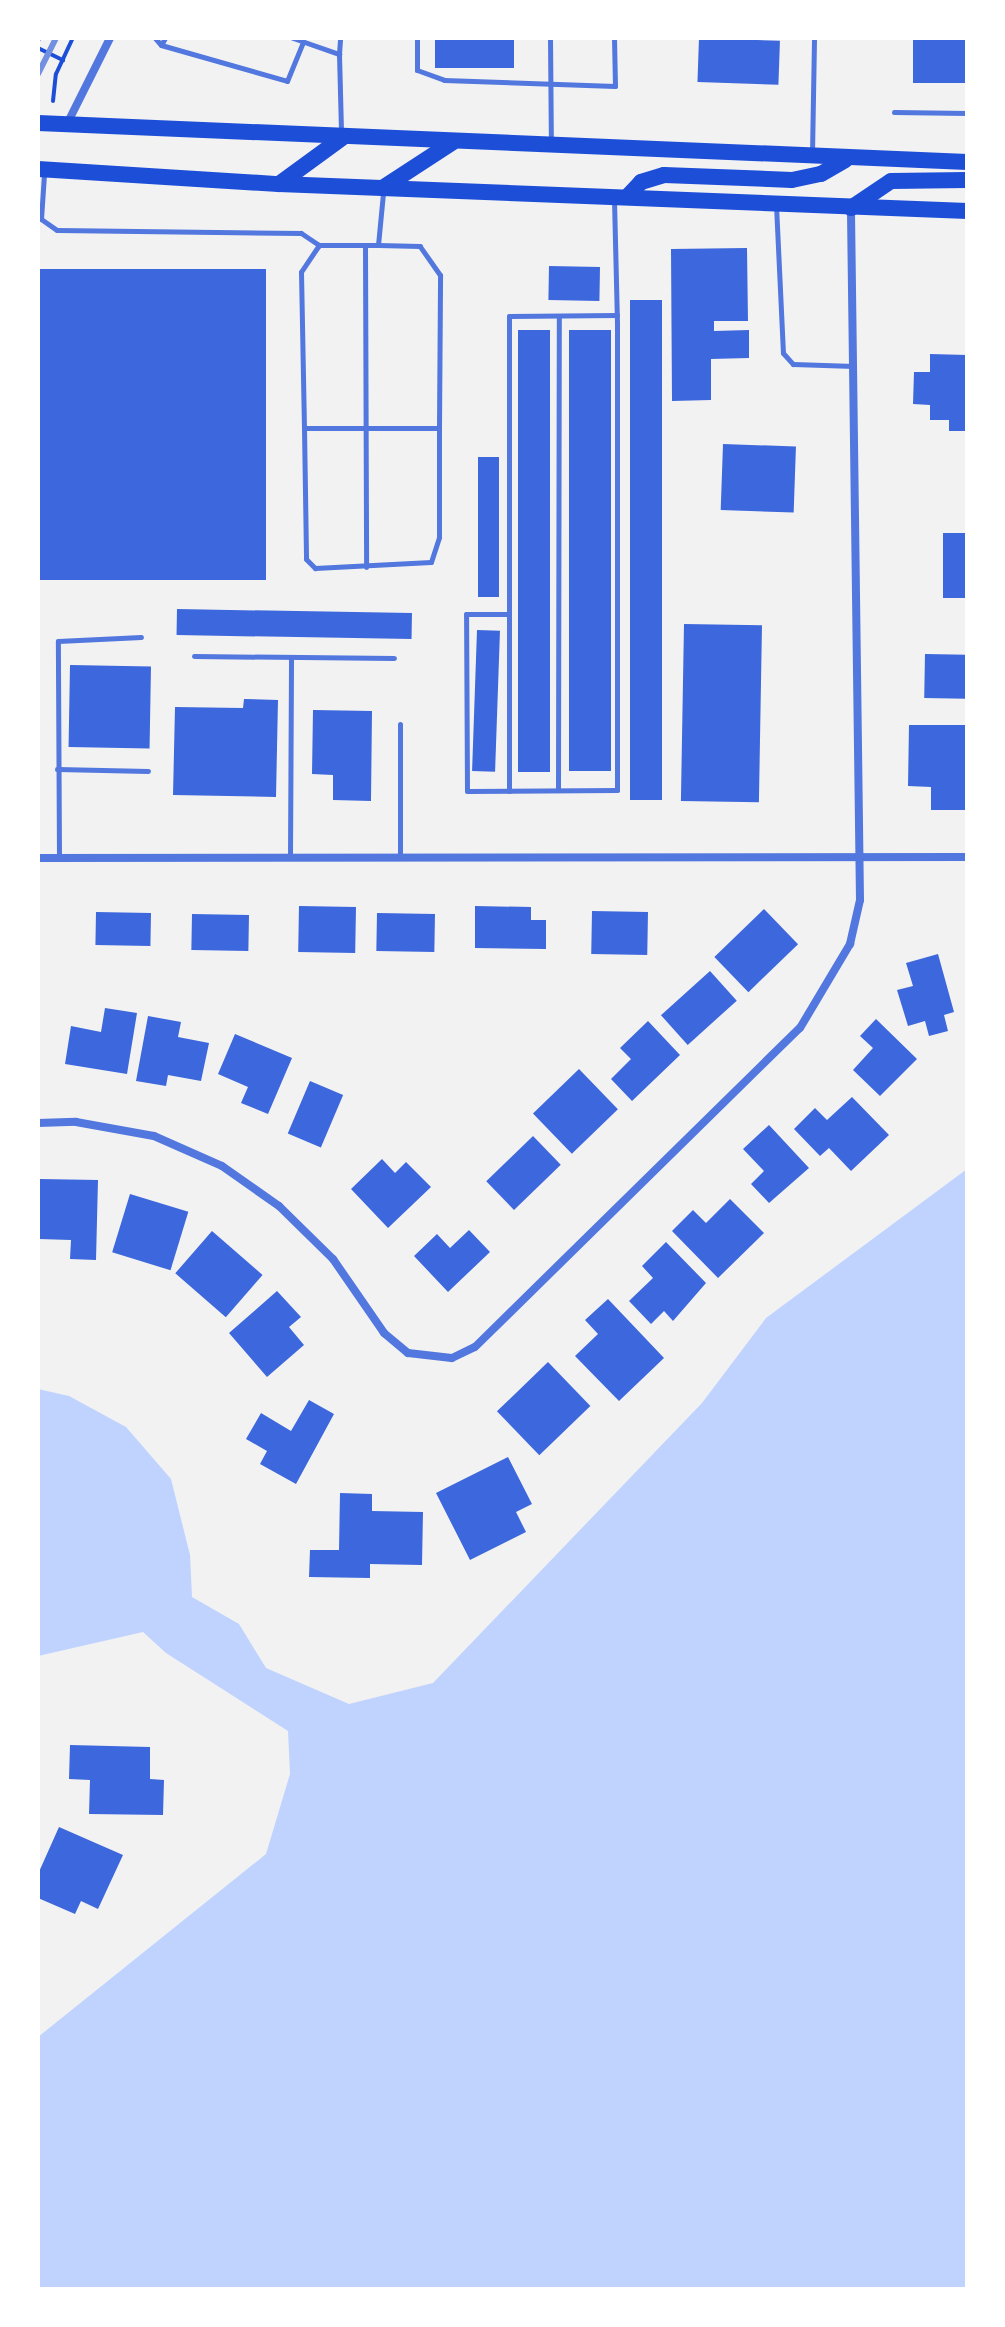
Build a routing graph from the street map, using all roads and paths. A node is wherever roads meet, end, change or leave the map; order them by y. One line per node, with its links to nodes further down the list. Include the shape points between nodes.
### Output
1 (73, 38): 15 (path)
2 (110, 38): 21 (street)
3 (155, 38): 12 (lane)
4 (165, 38): 12 (lane)
5 (293, 38): 11 (lane)
6 (340, 38): 14 (lane)
7 (417, 38): 16 (lane, via 417,70 444,80)
8 (550, 38): 16 (lane)
9 (614, 38): 16 (lane, via 615,86)
10 (814, 38): 25 (lane)
11 (303, 42): 12 (lane, via 287,81); 14 (lane)
12 (161, 45)
13 (38, 48): 15 (path)
14 (339, 54): 22 (lane)
15 (63, 60): 17 (path)
16 (550, 83): 24 (lane)
17 (53, 101)
18 (894, 112): 19 (lane)
19 (967, 113)
20 (38, 123): 21 (main road)
21 (67, 125): 22 (main road)
22 (342, 138): 23 (main road); 30 (main road)
23 (453, 142): 24 (main road); 31 (main road)
24 (551, 144): 25 (main road)
25 (812, 159): 26 (main road)
26 (845, 160): 27 (main road); 32 (main road, via 821,174 792,180 664,175)
27 (967, 162)
28 (41, 169): 30 (main road); 36 (lane, via 41,219 57,230 301,233)
29 (967, 180): 34 (main road, via 891,181)
30 (279, 184): 31 (main road)
31 (384, 187): 32 (main road); 38 (lane)
32 (621, 195): 33 (main road); 39 (lane)
33 (776, 204): 34 (main road); 41 (lane, via 783,353 793,364)
34 (851, 208): 35 (main road); 41 (street)
35 (967, 211)
36 (319, 245): 37 (lane); 42 (lane, via 301,272)
37 (365, 245): 38 (lane); 43 (lane)
38 (378, 245): 44 (lane, via 420,246 440,275)
39 (617, 315): 40 (lane); 54 (lane, via 617,790)
40 (559, 316): 46 (lane, via 509,316); 54 (lane)
41 (854, 366): 56 (street)
42 (304, 428): 43 (lane); 45 (lane, via 308,565)
43 (367, 428): 44 (lane); 45 (lane)
44 (439, 428): 45 (lane, via 437,552 422,566)
45 (366, 567)
46 (509, 614): 55 (lane); 55 (lane, via 466,614 466,629 467,791)
47 (141, 637): 52 (lane, via 58,641)
48 (194, 656): 49 (lane)
49 (291, 658): 50 (lane); 57 (lane)
50 (394, 658)
51 (400, 724): 58 (lane)
52 (57, 769): 53 (lane); 61 (lane)
53 (148, 771)
54 (558, 790): 55 (lane)
55 (509, 791)
56 (862, 856): 58 (street); 59 (street); 62 (street, via 850,944 800,1028 475,1347 452,1358 419,1357 396,1343 333,1259 279,1206 222,1166 154,1136 76,1122)
57 (290, 857): 58 (street); 61 (street)
58 (400, 857)
59 (967, 857)
60 (38, 858): 61 (street)
61 (59, 858)
62 (38, 1123)

